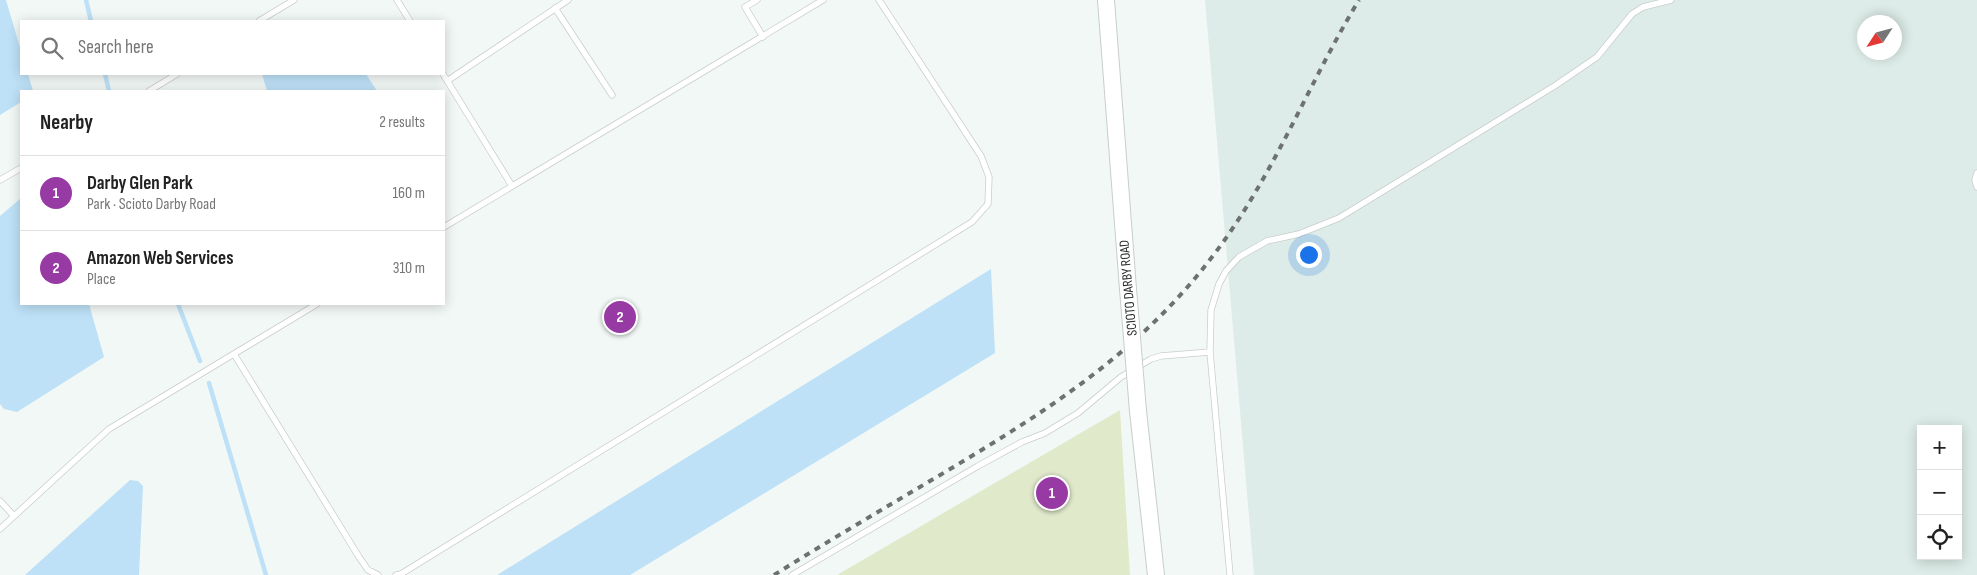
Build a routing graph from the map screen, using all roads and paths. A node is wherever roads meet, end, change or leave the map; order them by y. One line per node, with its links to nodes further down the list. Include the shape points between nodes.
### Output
1 (294, 0): 10 (lane)
2 (397, 0): 11 (lane)
3 (568, 0): 9 (lane)
4 (757, 0): 12 (lane, via 745,7)
5 (823, 0): 12 (lane)
6 (879, 0): 31 (lane, via 981,156 990,177 988,204 972,222)
7 (1106, 0): 33 (main road, SCIOTO DARBY ROAD, bridge, via 1138,411)
8 (1671, 0): 25 (lane, via 1643,7 1632,14 1604,50 1580,70 1338,218 1306,231 1267,241 1238,257 1226,271 1214,295)
9 (555, 8): 15 (lane); 17 (lane)
10 (261, 20)
11 (409, 20)
12 (763, 37): 21 (lane)
13 (175, 75): 16 (lane)
14 (444, 75): 15 (lane)
15 (447, 81): 21 (lane)
16 (152, 90)
17 (612, 95)
18 (20, 169): 20 (lane)
19 (1977, 174): 22 (lane)
20 (0, 180)
21 (512, 186): 23 (lane)
22 (1977, 187)
23 (445, 226)
24 (315, 305): 26 (lane)
25 (1210, 352): 32 (lane, via 1151,359 1045,433 978,466); 34 (lane)
26 (234, 354): 28 (lane, via 109,429); 30 (lane, via 358,557 368,570)
27 (0, 501): 28 (lane)
28 (14, 516): 29 (lane)
29 (0, 529)
30 (378, 575)
31 (396, 575)
32 (792, 575)
33 (1156, 575)
34 (1230, 575)

